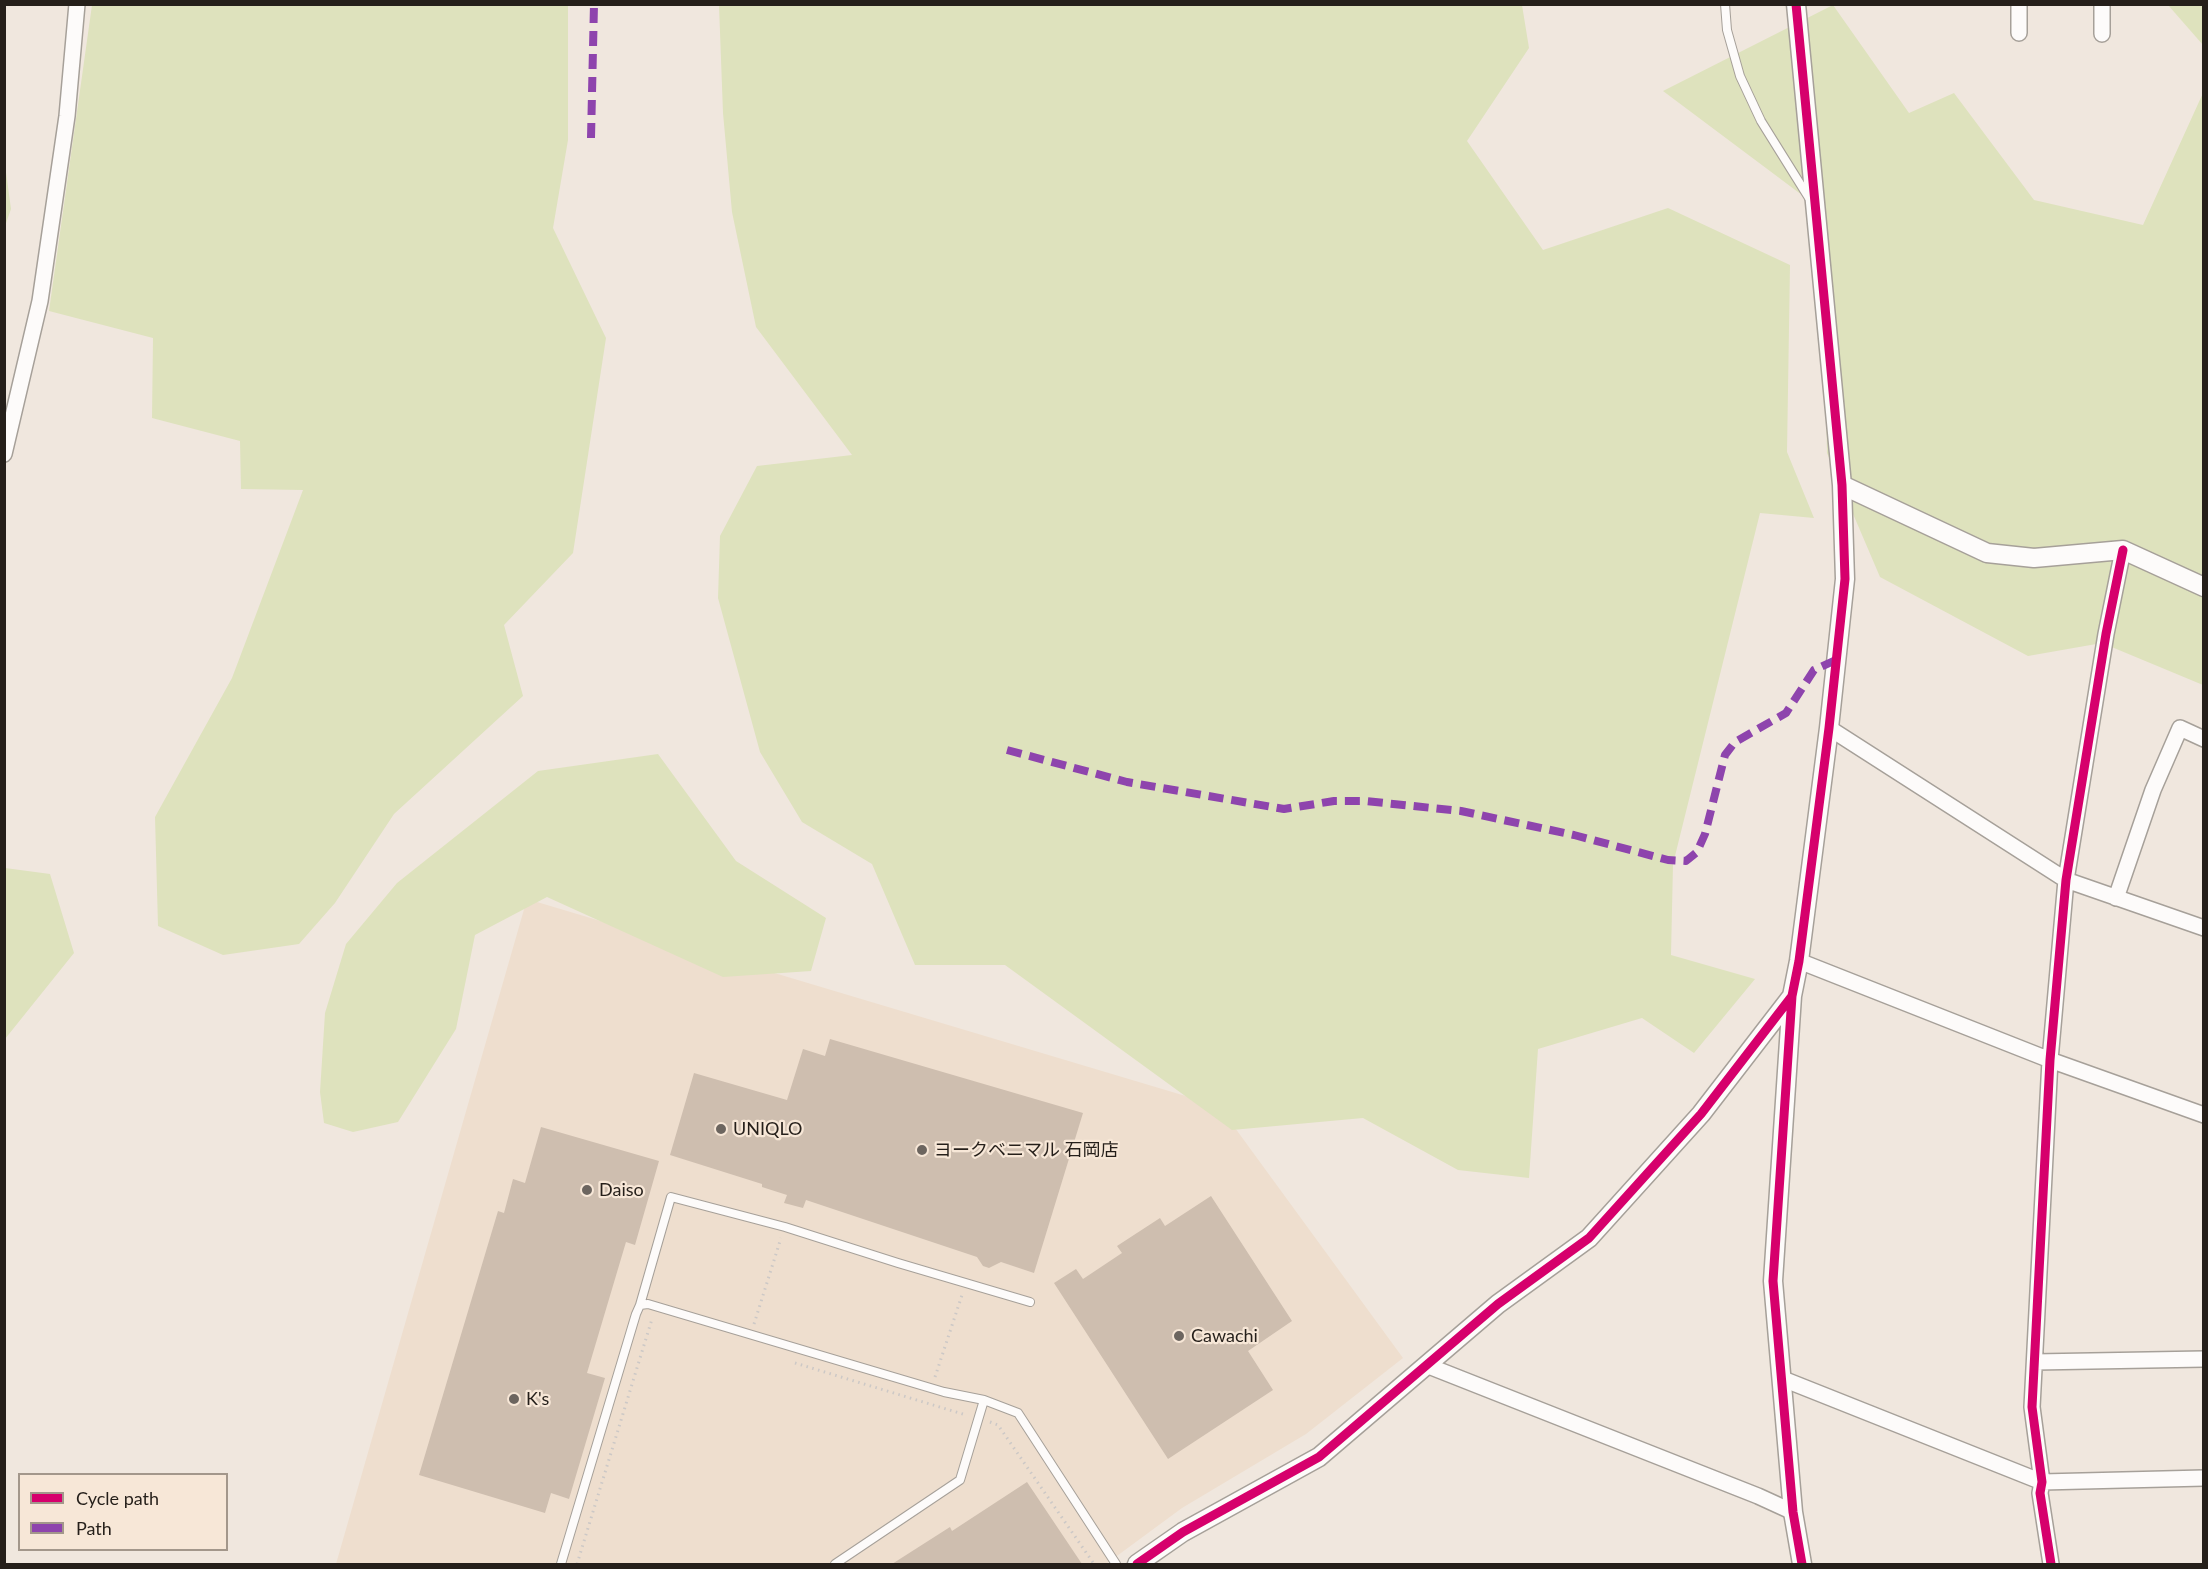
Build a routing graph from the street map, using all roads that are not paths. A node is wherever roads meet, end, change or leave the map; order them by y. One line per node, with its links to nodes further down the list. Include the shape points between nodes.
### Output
1 (77, 4): 9 (street, via 67,116 40,302)
2 (1725, 4): 8 (lane, via 1727,30 1740,76 1761,121)
3 (1796, 4): 8 (street)
4 (2019, 4): 6 (street)
5 (2102, 4): 7 (street)
6 (2019, 33)
7 (2102, 34)
8 (1816, 210): 10 (street)
9 (4, 454)
10 (1842, 485): 11 (street, via 1987,553 2034,558); 13 (street, via 1845,579)
11 (2123, 550): 12 (street); 15 (street)
12 (2204, 587)
13 (1829, 728): 15 (street); 18 (street)
14 (2204, 739): 16 (street, via 2180,728 2153,790)
15 (2066, 880): 16 (street); 20 (street)
16 (2116, 898): 17 (street)
17 (2204, 928)
18 (1799, 961): 19 (street); 20 (street)
19 (1792, 996): 26 (street, via 1701,1114 1589,1238 1498,1304); 27 (street, via 1773,1281)
20 (2050, 1060): 21 (street); 25 (street)
21 (2204, 1115)
22 (1030, 1302): 23 (lane, via 785,1227 671,1197)
23 (640, 1305): 28 (lane, via 648,1304 931,1388); 32 (lane)
24 (2204, 1359): 25 (street)
25 (2035, 1362): 30 (street, via 2032,1407)
26 (1426, 1365): 31 (street); 35 (street, via 1319,1457 1183,1532)
27 (1783, 1379): 30 (street); 31 (street)
28 (984, 1400): 33 (lane, via 960,1480); 34 (lane, via 1018,1413)
29 (2204, 1478): 30 (street)
30 (2042, 1482): 37 (street, via 2040,1493)
31 (1793, 1512): 36 (street)
32 (561, 1564)
33 (835, 1564)
34 (1116, 1564)
35 (1137, 1564)
36 (1802, 1564)
37 (2051, 1564)

